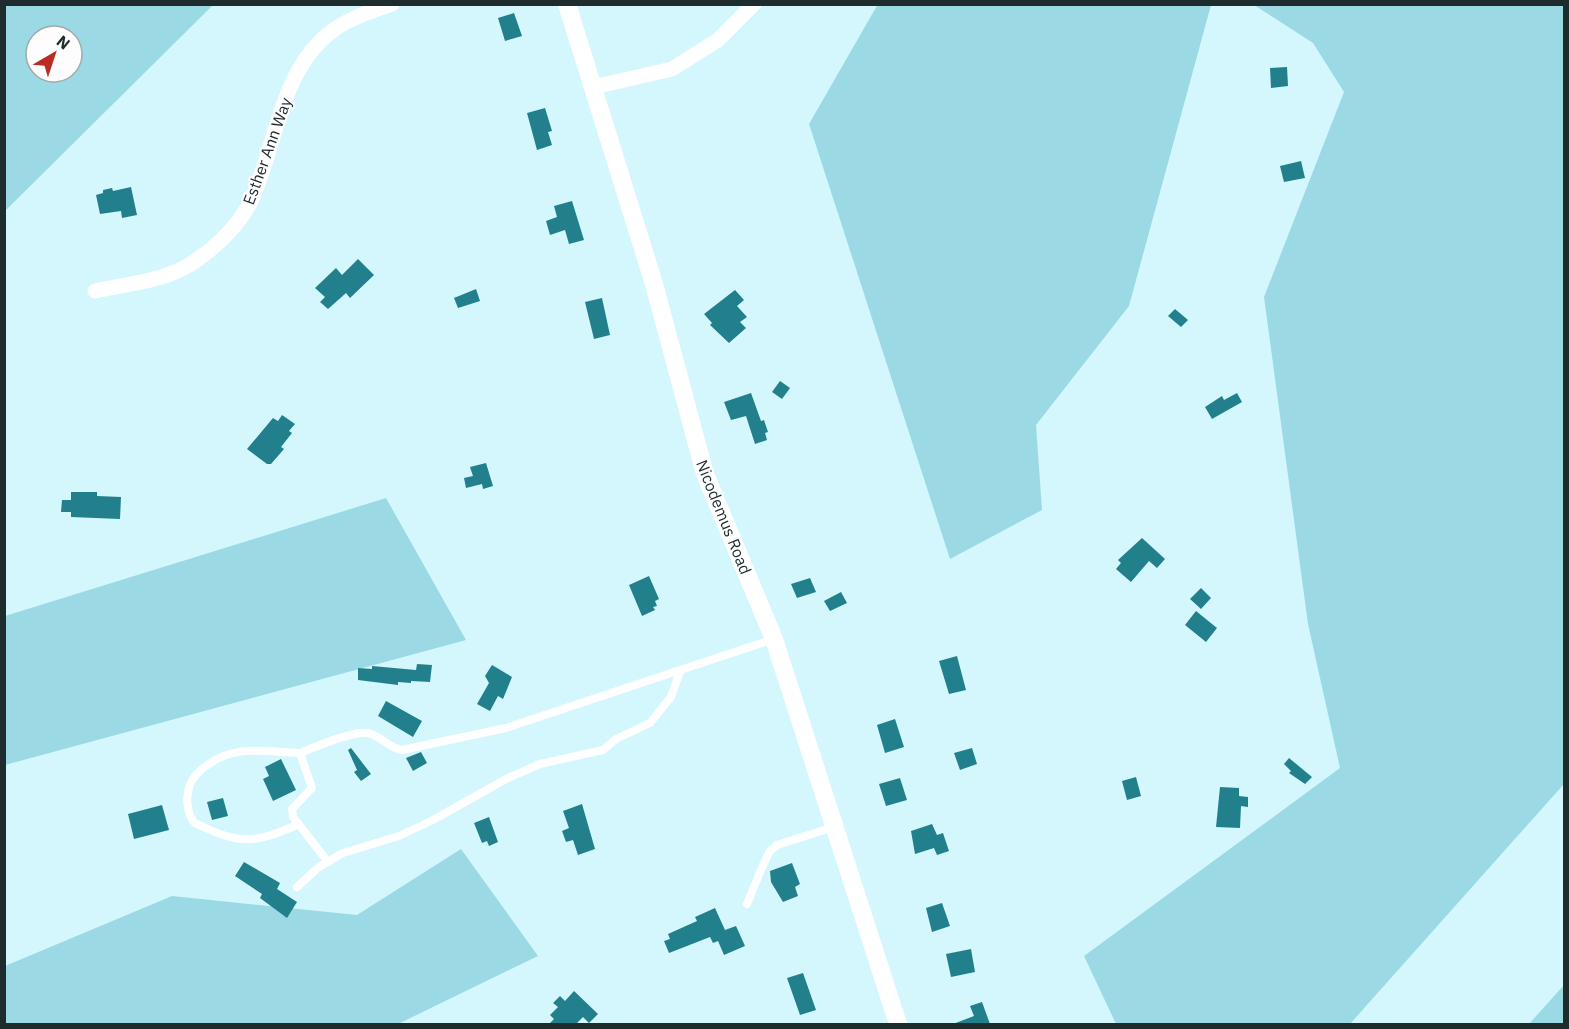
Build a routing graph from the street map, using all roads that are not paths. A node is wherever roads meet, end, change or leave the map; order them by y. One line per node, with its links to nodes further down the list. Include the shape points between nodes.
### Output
1 (392, 4): 5 (street, Esther Ann Way, via 342,24 313,49 290,89 251,200 227,234 193,263 172,273)
2 (567, 4): 4 (street, Nicodemus Road)
3 (754, 4): 4 (street, via 718,40 672,69)
4 (594, 87): 6 (street, Nicodemus Road, via 654,284 705,474)
5 (94, 291)
6 (774, 639): 7 (lane); 10 (street, Nicodemus Road)
7 (680, 672): 8 (lane, via 494,730 402,750 393,749 370,733); 11 (lane, via 670,697 650,723 616,739 603,750 540,764 399,836 343,853)
8 (300, 753): 9 (lane, via 312,788 292,809); 9 (lane, via 232,751 215,758 197,774 188,788 187,799 195,823 238,840 267,838)
9 (299, 824): 11 (lane)
10 (834, 827): 13 (lane, via 777,845 770,851); 14 (street, Nicodemus Road)
11 (327, 862): 12 (lane)
12 (297, 887)
13 (747, 904)
14 (898, 1024)

